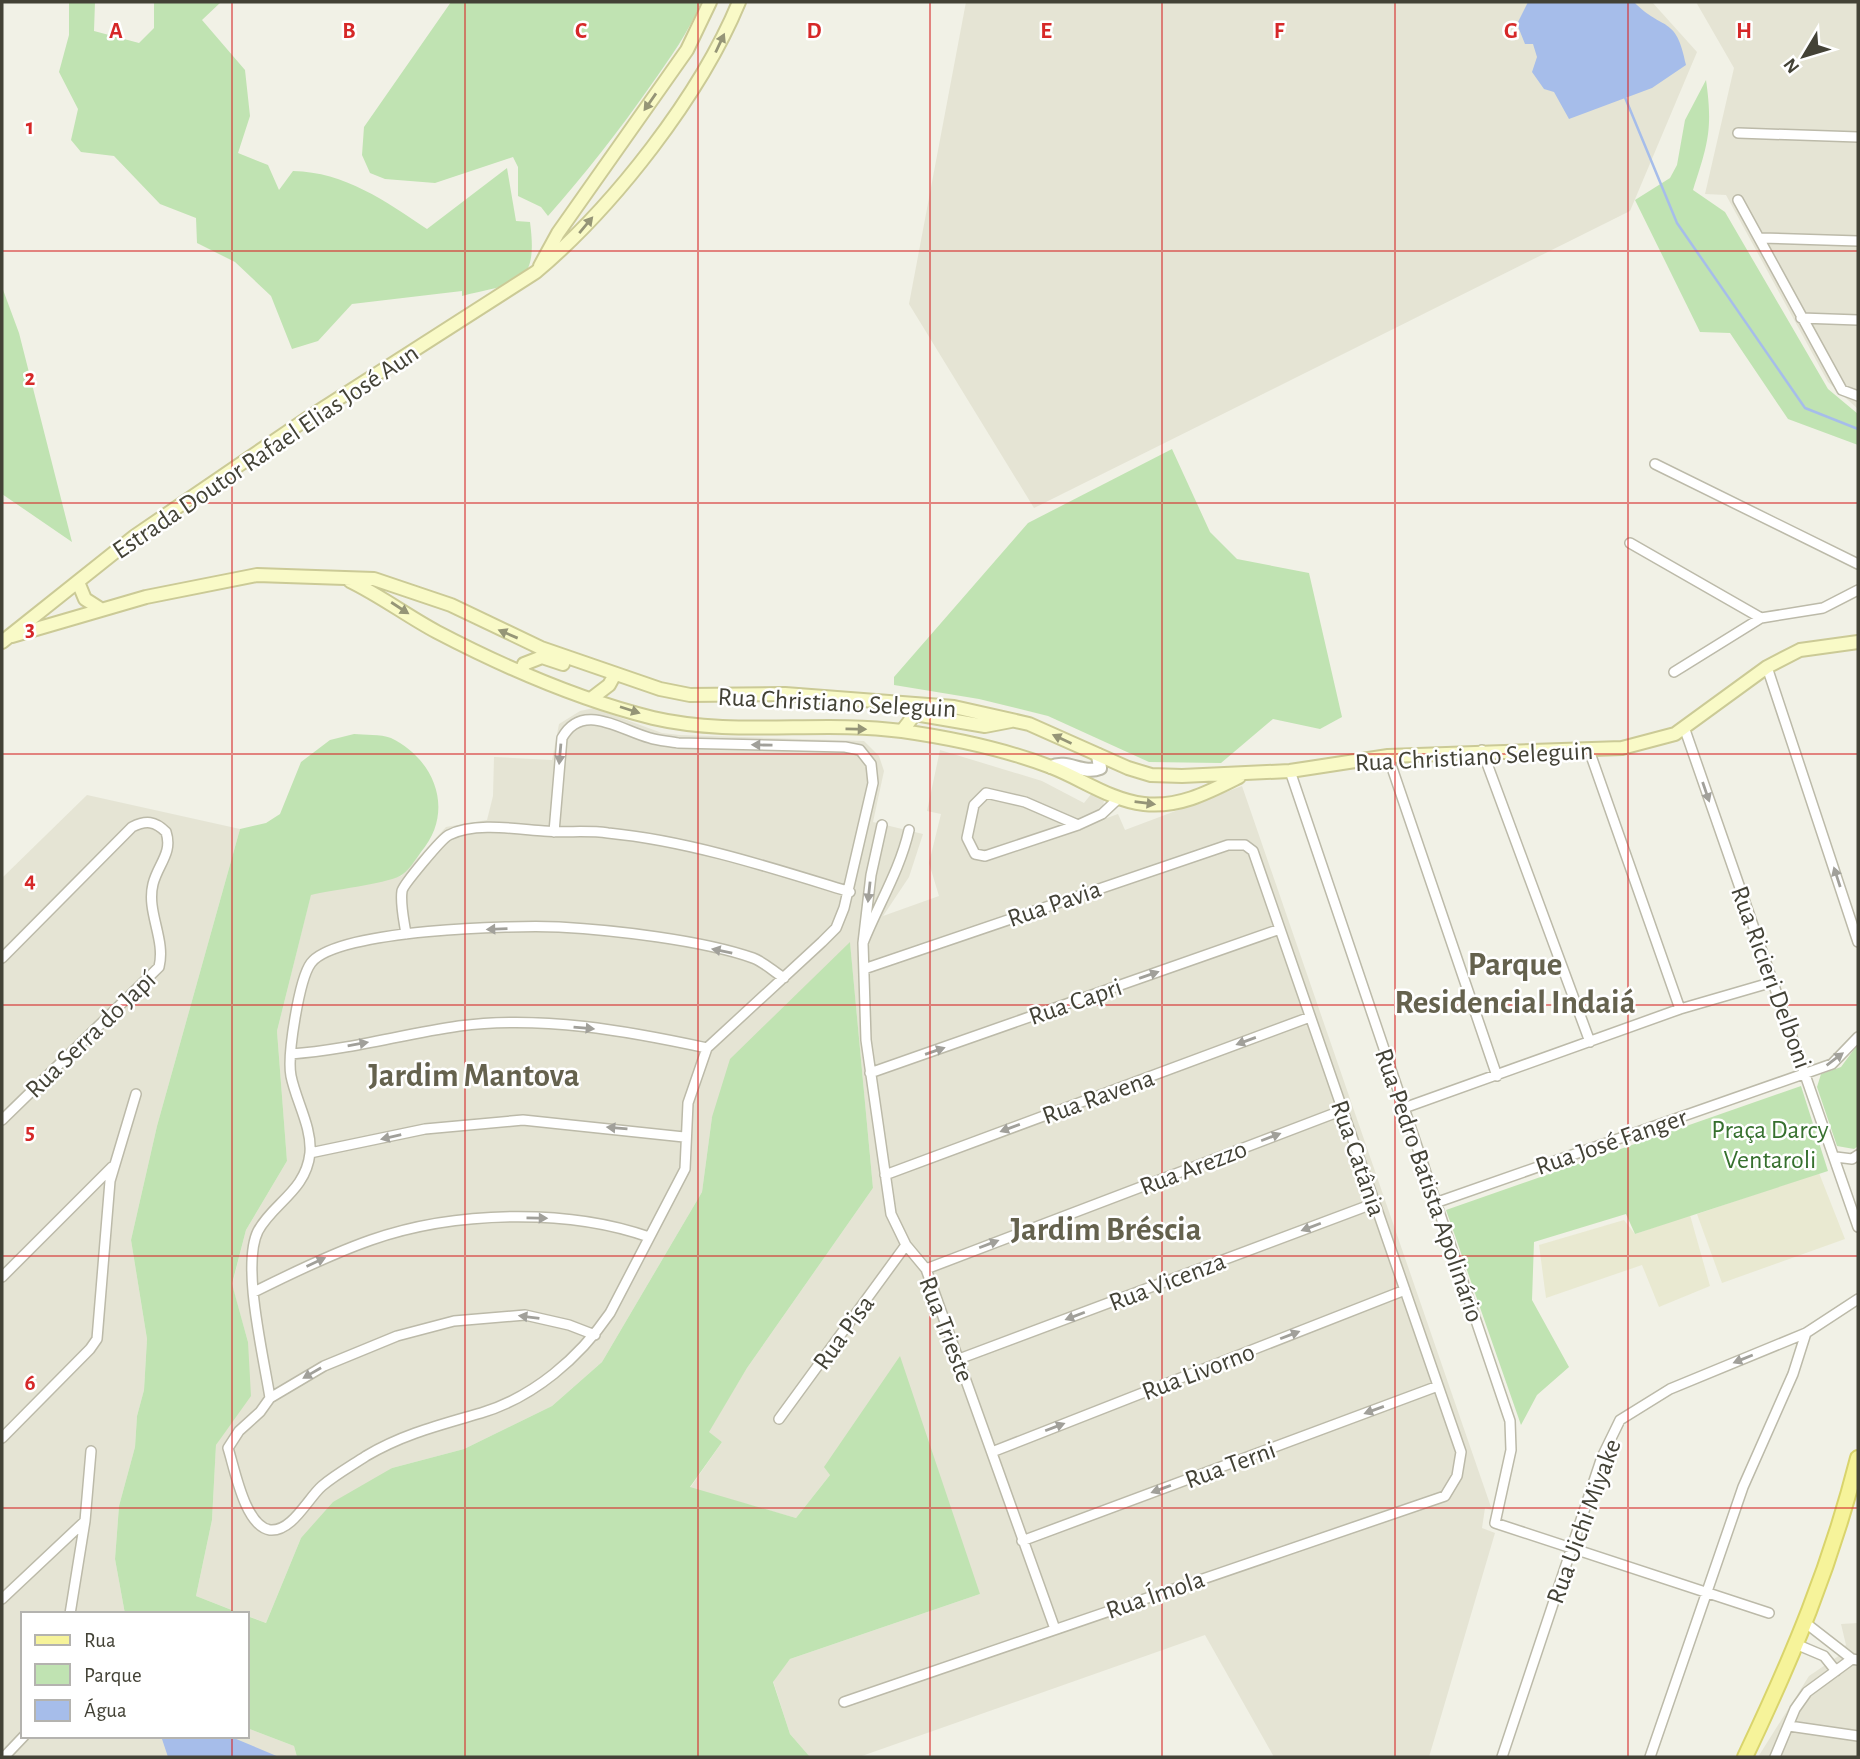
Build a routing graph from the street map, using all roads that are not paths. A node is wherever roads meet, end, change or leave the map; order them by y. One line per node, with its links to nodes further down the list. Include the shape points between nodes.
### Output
1 (710, 2): 8 (main road, Estrada Doutor Rafael Elias José Aun, one-way to 8, via 687,50 558,233)
2 (739, 2): 8 (main road, Estrada Doutor Rafael Elias José Aun, one-way to 2, via 570,243 681,108 716,52)
3 (1738, 132): 4 (street)
4 (1858, 137)
5 (1738, 200): 6 (street)
6 (1760, 238): 7 (street); 9 (street)
7 (1858, 241)
8 (536, 272): 16 (main road, Estrada Doutor Rafael Elias José Aun, via 305,420 135,536)
9 (1801, 318): 10 (street); 11 (street, via 1842,390)
10 (1858, 320)
11 (1858, 396)
12 (1655, 464): 14 (street)
13 (1630, 543): 19 (street)
14 (1858, 564)
15 (340, 576): 18 (main road, Rua Christiano Seleguin, via 257,575); 22 (main road, Rua Christiano Seleguin, one-way to 15, via 420,593 374,579); 24 (main road, one-way to 24, via 435,631)
16 (78, 582): 18 (main road, via 85,599); 20 (main road, Estrada Doutor Rafael Elias José Aun)
17 (1858, 590): 19 (street, via 1823,608)
18 (99, 608): 20 (main road, Rua Christiano Seleguin)
19 (1761, 618): 25 (street)
20 (7, 639)
21 (1858, 642): 23 (main road, Rua Christiano Seleguin, via 1800,650)
22 (577, 661): 24 (main road, via 563,664 542,657 524,664); 26 (main road, Rua Christiano Seleguin)
23 (1767, 667): 29 (main road, Rua Christiano Seleguin); 49 (street, one-way to 23)
24 (522, 671): 27 (main road)
25 (1674, 672)
26 (615, 674): 27 (main road); 28 (main road, Rua Christiano Seleguin, via 690,695 785,694 932,704)
27 (592, 698): 30 (main road, one-way to 30, via 654,718 694,723)
28 (1015, 720): 30 (main road, via 985,726 915,714); 33 (main road, Rua Christiano Seleguin, one-way to 28)
29 (1684, 727): 32 (main road, Rua Christiano Seleguin, via 1652,742); 54 (street, Rua Ricieri Delboni, one-way to 54)
30 (902, 731): 35 (main road)
31 (1482, 750): 32 (main road, Rua Christiano Seleguin); 34 (main road, Rua Christiano Seleguin); 58 (street)
32 (1589, 750): 55 (street)
33 (1098, 755): 35 (street, via 1100,768 1094,770 1059,763); 37 (main road, Rua Christiano Seleguin, via 1151,775)
34 (1388, 756): 36 (main road, Rua Christiano Seleguin); 63 (street)
35 (1051, 767): 38 (main road)
36 (1290, 771): 37 (main road, Rua Christiano Seleguin); 65 (street, Rua Pedro Batista Apolinário)
37 (1246, 774): 38 (main road, one-way to 37, via 1154,804 1184,801)
38 (1119, 798): 41 (street, via 1102,814)
39 (1042, 810): 41 (street); 44 (street); 44 (street, via 986,793 974,805 969,847 985,856)
40 (882, 825): 50 (street, Rua Trieste, one-way to 50)
41 (1078, 825): 44 (street)
42 (909, 830): 50 (street, Rua Trieste, via 902,861)
43 (554, 832): 46 (street, via 607,833 685,847); 46 (street, one-way to 43, via 873,783 872,764 860,750 678,743 591,719 579,720 562,738); 48 (street, via 498,829 448,835 404,885)
44 (1051, 834)
45 (1245, 845): 47 (street, Rua Catânia, via 1253,851); 52 (street, Rua Pavia, via 1228,845 1189,857)
46 (850, 892): 53 (street, via 835,928)
47 (1280, 929): 56 (street, Rua Catânia); 62 (street, Rua Capri, one-way to 47)
48 (406, 934): 53 (street, one-way to 48, via 754,958 673,940 559,927); 60 (street, via 338,947 312,962 304,977)
49 (1858, 942)
50 (863, 943): 52 (street, Rua Trieste)
51 (2, 958): 67 (street, Rua Serra do Japí, via 132,827 144,821 158,824 166,832 165,861 153,885 154,923 162,955 159,967)
52 (864, 969): 62 (street, Rua Trieste)
53 (784, 978): 59 (street)
54 (1773, 982): 55 (street); 61 (street, Rua Ricieri Delboni)
55 (1680, 1009): 58 (street)
56 (1310, 1017): 66 (street, Rua Catânia); 74 (street, Rua Ravena, one-way to 74)
57 (1858, 1037): 61 (street, Rua José Fanger, one-way to 57, via 1832,1064)
58 (1590, 1042): 63 (street)
59 (707, 1048): 60 (street, one-way to 59, via 462,1026 522,1024 628,1032); 68 (street, via 688,1103)
60 (291, 1054): 69 (street, via 290,1074)
61 (1806, 1072): 70 (street, Rua Ricieri Delboni); 76 (street, Rua José Fanger)
62 (870, 1073): 74 (street, Rua Trieste)
63 (1497, 1076): 65 (street)
64 (136, 1094): 72 (street)
65 (1404, 1108): 76 (street, Rua Pedro Batista Apolinário)
66 (1343, 1110): 75 (street, Rua Catânia); 80 (street, Rua Arezzo, one-way to 66)
67 (2, 1120)
68 (684, 1138): 69 (street, one-way to 69, via 523,1120 425,1129); 78 (street, via 685,1169)
69 (310, 1153): 83 (street, via 296,1188 260,1228 252,1246)
70 (1836, 1157): 71 (street); 77 (street, Rua Ricieri Delboni)
71 (1855, 1157): 73 (street)
72 (114, 1166): 81 (street); 91 (street, via 97,1339)
73 (1858, 1168)
74 (885, 1175): 79 (street, Rua Trieste, via 891,1214)
75 (1375, 1203): 82 (street, Rua Catânia); 87 (street, Rua Vicenza, one-way to 87)
76 (1435, 1203): 98 (street, Rua Pedro Batista Apolinário, via 1510,1421 1511,1450 1495,1523)
77 (1858, 1227)
78 (649, 1237): 83 (street, one-way to 78, via 374,1239 481,1219 538,1217 614,1224); 86 (street)
79 (906, 1245): 80 (street, Rua Trieste); 90 (street, Rua Pisa)
80 (926, 1269): 87 (street, Rua Trieste)
81 (2, 1277)
82 (1405, 1290): 88 (street, Rua Catânia); 93 (street, Rua Livorno, one-way to 82)
83 (254, 1292): 89 (street)
84 (1858, 1299): 85 (street, Rua Uichi Miyake)
85 (1806, 1333): 98 (street, Rua Uichi Miyake, one-way to 98, via 1670,1389 1620,1420 1602,1457); 99 (street, via 1743,1488)
86 (595, 1335): 89 (street, one-way to 89, via 525,1315 454,1321 363,1348); 89 (street, via 532,1390 482,1413 384,1445 321,1487 282,1527 272,1530 250,1517 229,1448 231,1440)
87 (959, 1359): 93 (street, Rua Trieste)
88 (1438, 1386): 95 (street, Rua Catânia, via 1461,1452); 97 (street, Rua Terni, one-way to 97)
89 (270, 1398)
90 (779, 1419)
91 (2, 1438)
92 (91, 1451): 96 (street)
93 (992, 1452): 97 (street, Rua Trieste)
94 (1858, 1458): 103 (main road, via 1841,1527)
95 (1457, 1476): 104 (street, Rua Ímola, via 1445,1496)
96 (85, 1521): 100 (street); 101 (street)
97 (1022, 1541): 104 (street, Rua Trieste)
98 (1571, 1549): 99 (street); 113 (street, Rua Uichi Miyake)
99 (1709, 1594): 102 (street); 114 (street)
100 (2, 1598)
101 (70, 1612)
102 (1769, 1613)
103 (1807, 1624): 105 (main road); 106 (street)
104 (1055, 1629): 108 (street, Rua Ímola)
105 (1798, 1645): 107 (street, via 1824,1656); 115 (main road)
106 (1855, 1659): 107 (street)
107 (1836, 1671): 109 (street, via 1807,1692)
108 (844, 1702)
109 (1789, 1726): 110 (street); 116 (street)
110 (1858, 1736)
111 (22, 1738): 112 (street)
112 (4, 1757)
113 (1502, 1757)
114 (1650, 1757)
115 (1745, 1757)
116 (1775, 1757)

